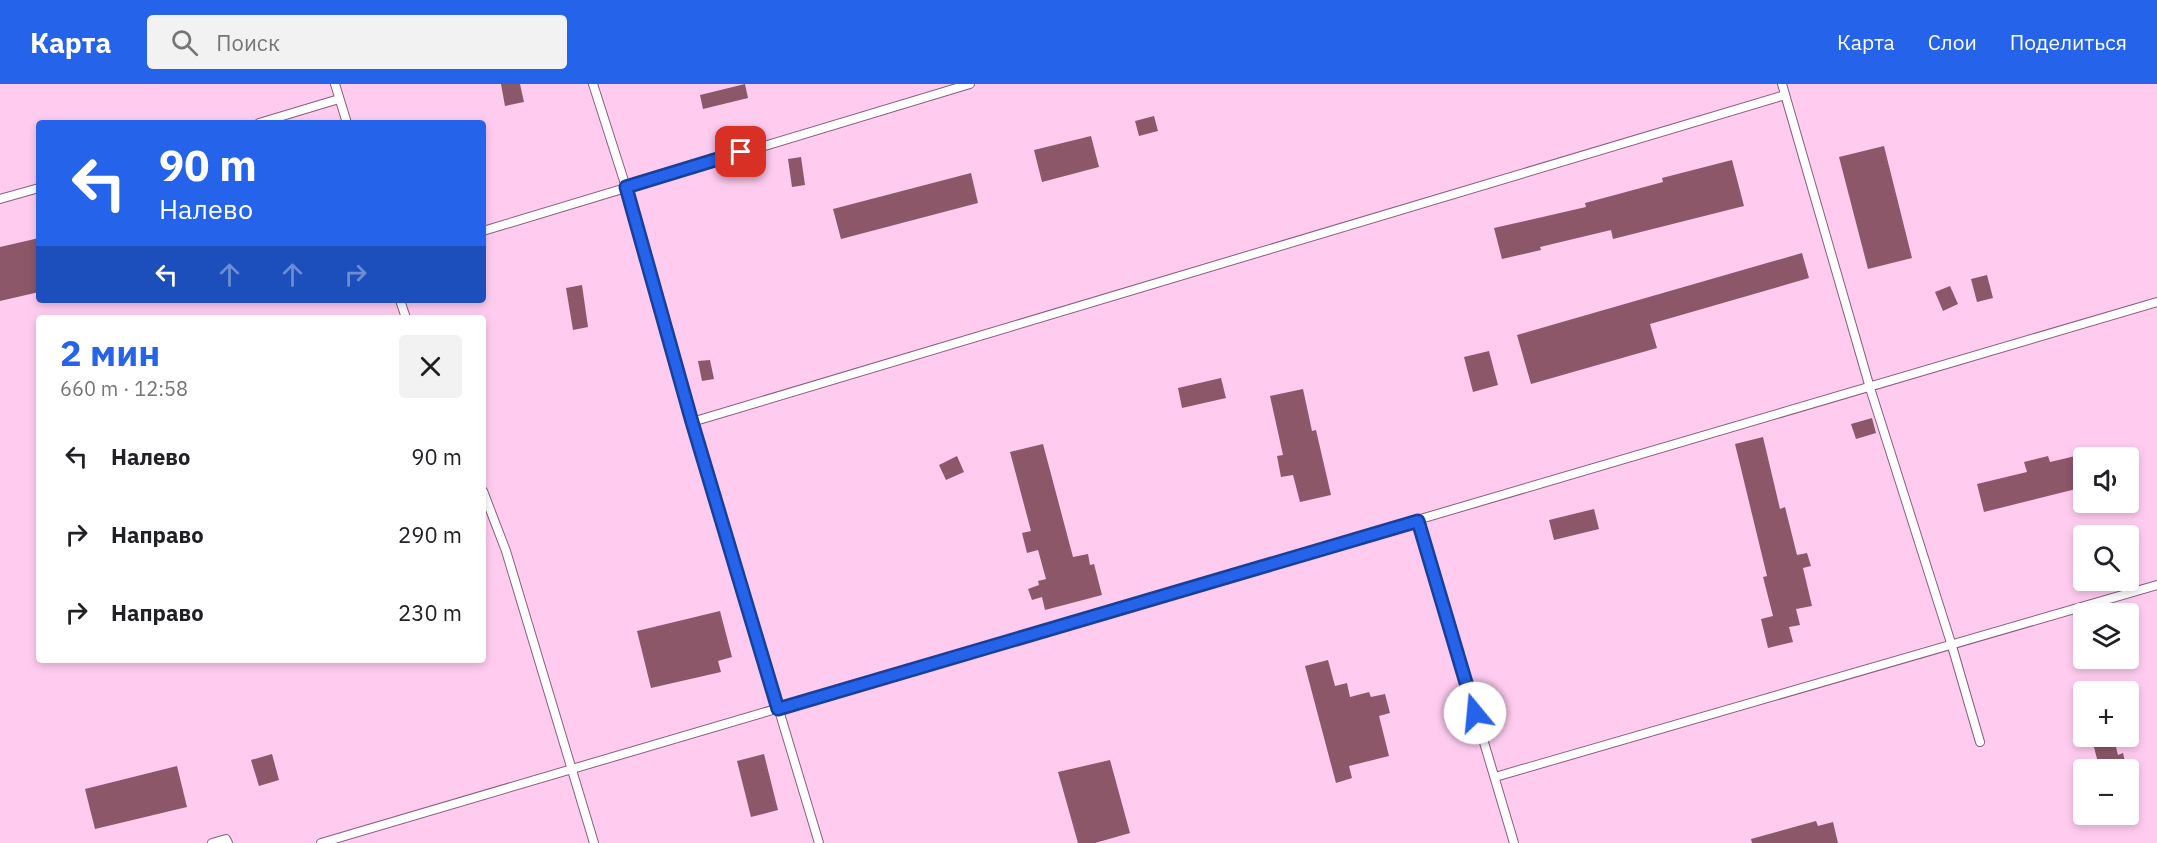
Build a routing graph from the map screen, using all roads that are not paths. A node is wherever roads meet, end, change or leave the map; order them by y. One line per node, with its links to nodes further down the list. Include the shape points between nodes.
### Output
1 (335, 84): 6 (lane)
2 (593, 84): 9 (lane)
3 (970, 84): 9 (lane)
4 (1782, 84): 5 (lane)
5 (1785, 95): 14 (lane); 15 (lane)
6 (339, 99): 7 (lane); 8 (lane)
7 (269, 120)
8 (345, 120)
9 (626, 187): 12 (lane); 15 (lane)
10 (36, 189): 11 (lane)
11 (0, 199)
12 (486, 230)
13 (2157, 302): 14 (lane)
14 (1870, 388): 17 (lane); 19 (lane)
15 (692, 422): 20 (lane)
16 (486, 499): 22 (lane, via 506,551)
17 (1418, 521): 20 (lane); 23 (lane)
18 (2157, 585): 19 (lane)
19 (1952, 645): 21 (lane); 23 (lane)
20 (778, 709): 22 (lane); 28 (lane)
21 (1980, 742)
22 (572, 768): 26 (lane); 27 (lane)
23 (1495, 777): 29 (lane)
24 (212, 843): 25 (lane, via 226,838)
25 (228, 843)
26 (321, 843)
27 (594, 843)
28 (819, 843)
29 (1514, 843)

